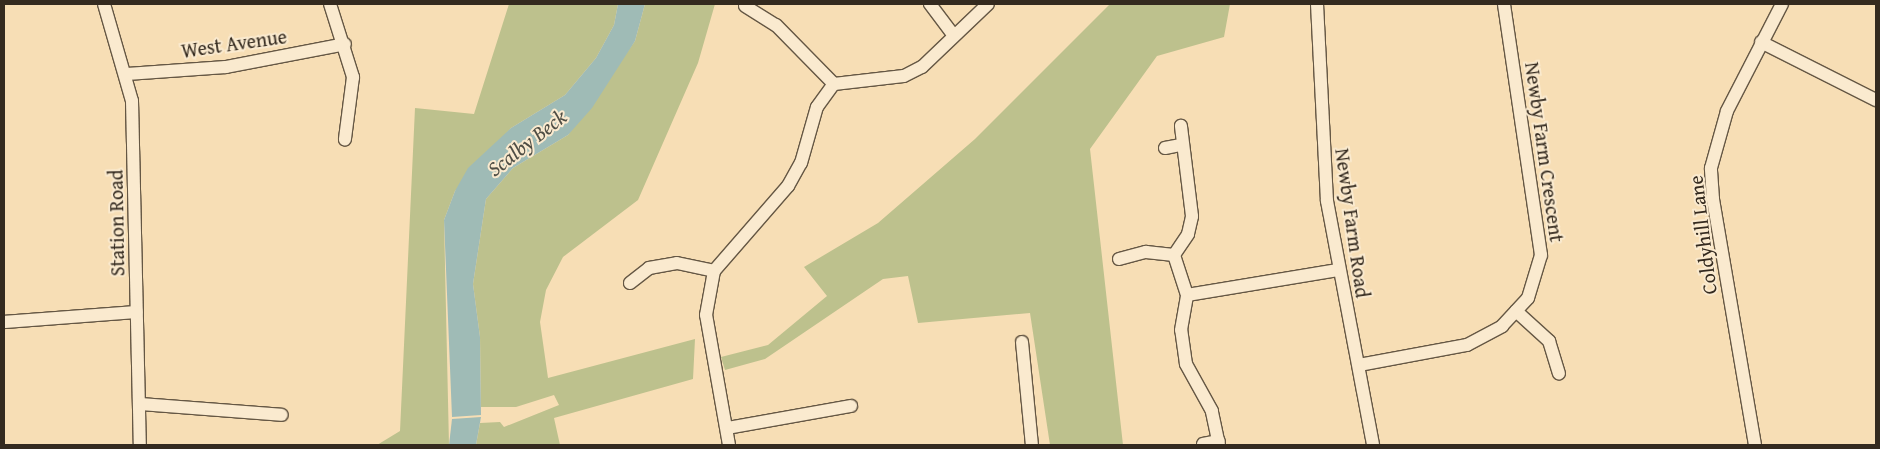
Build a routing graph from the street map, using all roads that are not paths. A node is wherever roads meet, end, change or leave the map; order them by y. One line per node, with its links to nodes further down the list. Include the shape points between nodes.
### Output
1 (104, 4): 12 (street, Station Road)
2 (330, 4): 11 (street)
3 (930, 4): 9 (street)
4 (988, 4): 9 (street)
5 (1317, 4): 21 (street, Newby Farm Road, via 1326,192)
6 (1504, 4): 25 (street, Newby Farm Crescent, via 1541,255 1528,298)
7 (1782, 4): 10 (street, Coldyhill Lane)
8 (745, 6): 13 (street, via 776,25)
9 (953, 34): 13 (street, via 922,67 904,76)
10 (1760, 42): 14 (street); 41 (street, Coldyhill Lane, via 1726,111 1711,168 1715,215)
11 (345, 44): 12 (street, West Avenue, via 226,67); 16 (street, via 352,77)
12 (127, 74): 26 (street, Station Road)
13 (834, 84): 22 (street, via 817,107 801,163 788,186)
14 (1876, 100)
15 (1181, 126): 17 (street)
16 (346, 139)
17 (1180, 145): 18 (street); 19 (street, via 1192,216 1188,234)
18 (1165, 148)
19 (1174, 255): 20 (street, via 1146,252); 24 (street)
20 (1119, 259)
21 (1338, 270): 24 (street); 29 (street, Newby Farm Road)
22 (714, 271): 23 (street, via 677,263 649,268); 34 (street, via 706,315)
23 (630, 282)
24 (1186, 295): 35 (street, via 1181,330 1186,364 1212,411)
25 (1516, 311): 29 (street, Newby Farm Crescent, via 1502,326 1467,345); 30 (street, via 1549,340)
26 (137, 312): 27 (street); 31 (street, Station Road)
27 (4, 322)
28 (1022, 342): 39 (street)
29 (1359, 364): 40 (street, Newby Farm Road)
30 (1559, 373)
31 (140, 404): 33 (street); 37 (street, Station Road)
32 (851, 406): 34 (street)
33 (282, 415)
34 (727, 428): 38 (street)
35 (1219, 443): 36 (street)
36 (1204, 444)
37 (140, 445)
38 (729, 445)
39 (1032, 445)
40 (1373, 445)
41 (1755, 445)

